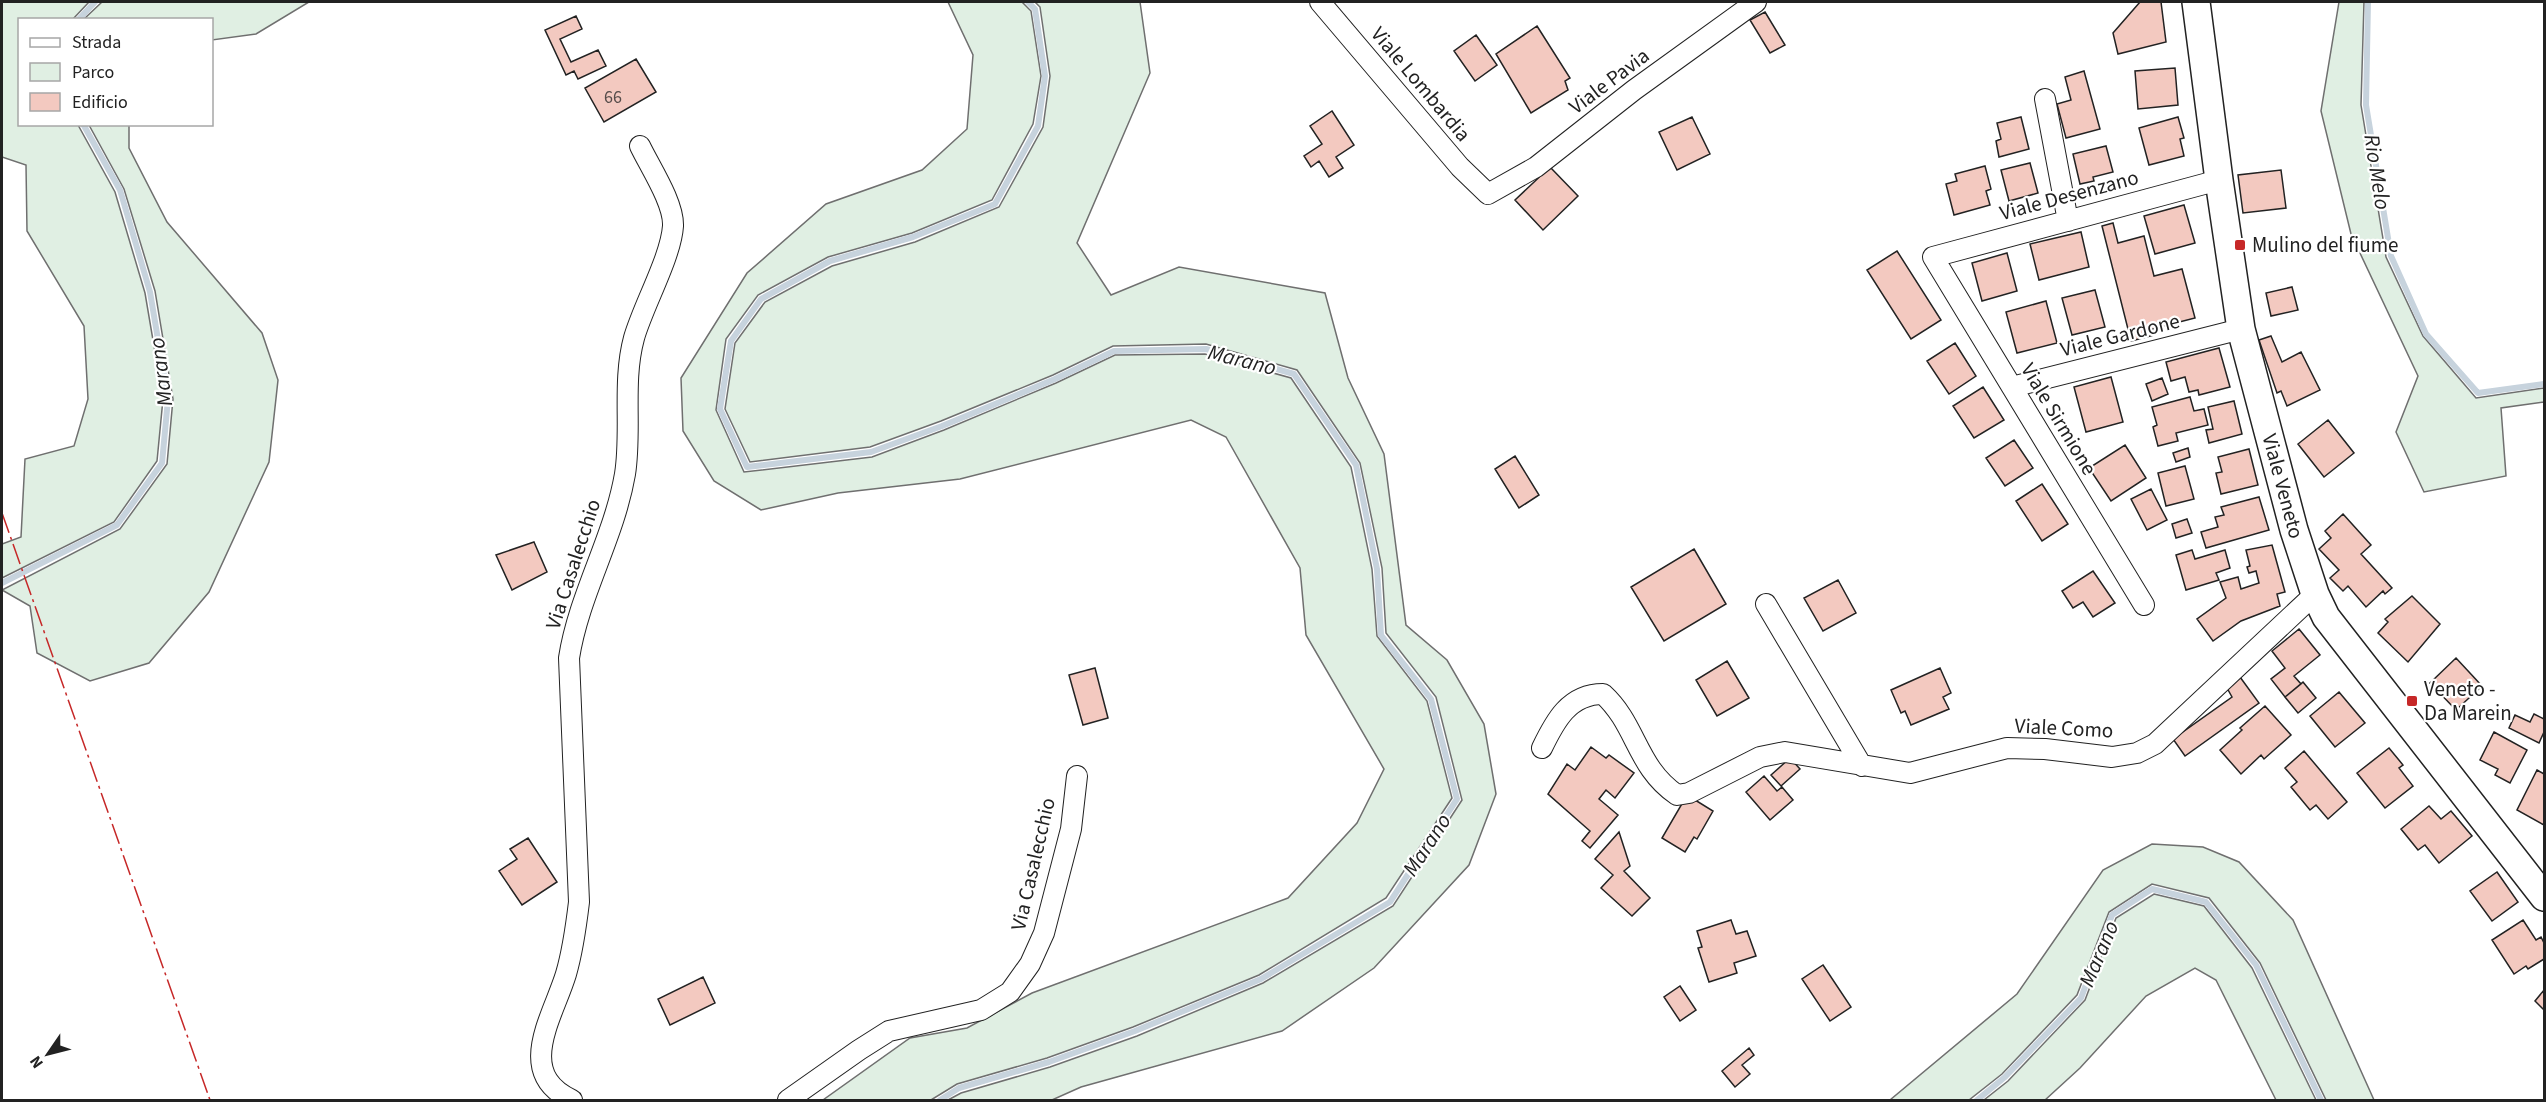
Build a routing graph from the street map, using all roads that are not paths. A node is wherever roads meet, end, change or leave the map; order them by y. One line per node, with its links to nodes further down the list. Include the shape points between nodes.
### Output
1 (1320, 2): 7 (street, Viale Lombardia, via 1460,168)
2 (1756, 2): 7 (street, Viale Pavia, via 1536,167)
3 (2196, 2): 6 (main road, Viale Veneto)
4 (2045, 99): 8 (street)
5 (640, 146): 19 (street, Via Casalecchio, via 666,199 673,224 634,339 629,365 625,473 619,503 582,606 569,658 579,902 566,975 542,1040 540,1057 544,1074 553,1087)
6 (2219, 180): 8 (street, Viale Desenzano); 10 (main road, Viale Veneto)
7 (1488, 194)
8 (2068, 221): 9 (street, Viale Desenzano)
9 (1932, 257): 11 (street, Viale Sirmione)
10 (2241, 329): 11 (street, Viale Gardone); 12 (main road, Viale Veneto)
11 (2012, 387): 14 (street, Viale Sirmione)
12 (2314, 594): 16 (street, Viale Como, via 2155,744 2137,753 2112,757 2007,748 1910,773); 18 (main road, Viale Veneto, via 2326,617)
13 (1766, 604): 16 (street)
14 (2144, 605)
15 (1542, 748): 16 (street, Viale Como, via 1569,705 1588,694 1603,694 1618,708 1647,766 1677,795 1689,793 1760,757 1785,752)
16 (1862, 766)
17 (1077, 776): 20 (street, Via Casalecchio, via 1071,829 1044,933 1030,964 1010,992 981,1010 890,1031)
18 (2543, 894)
19 (572, 1101)
20 (788, 1101)

